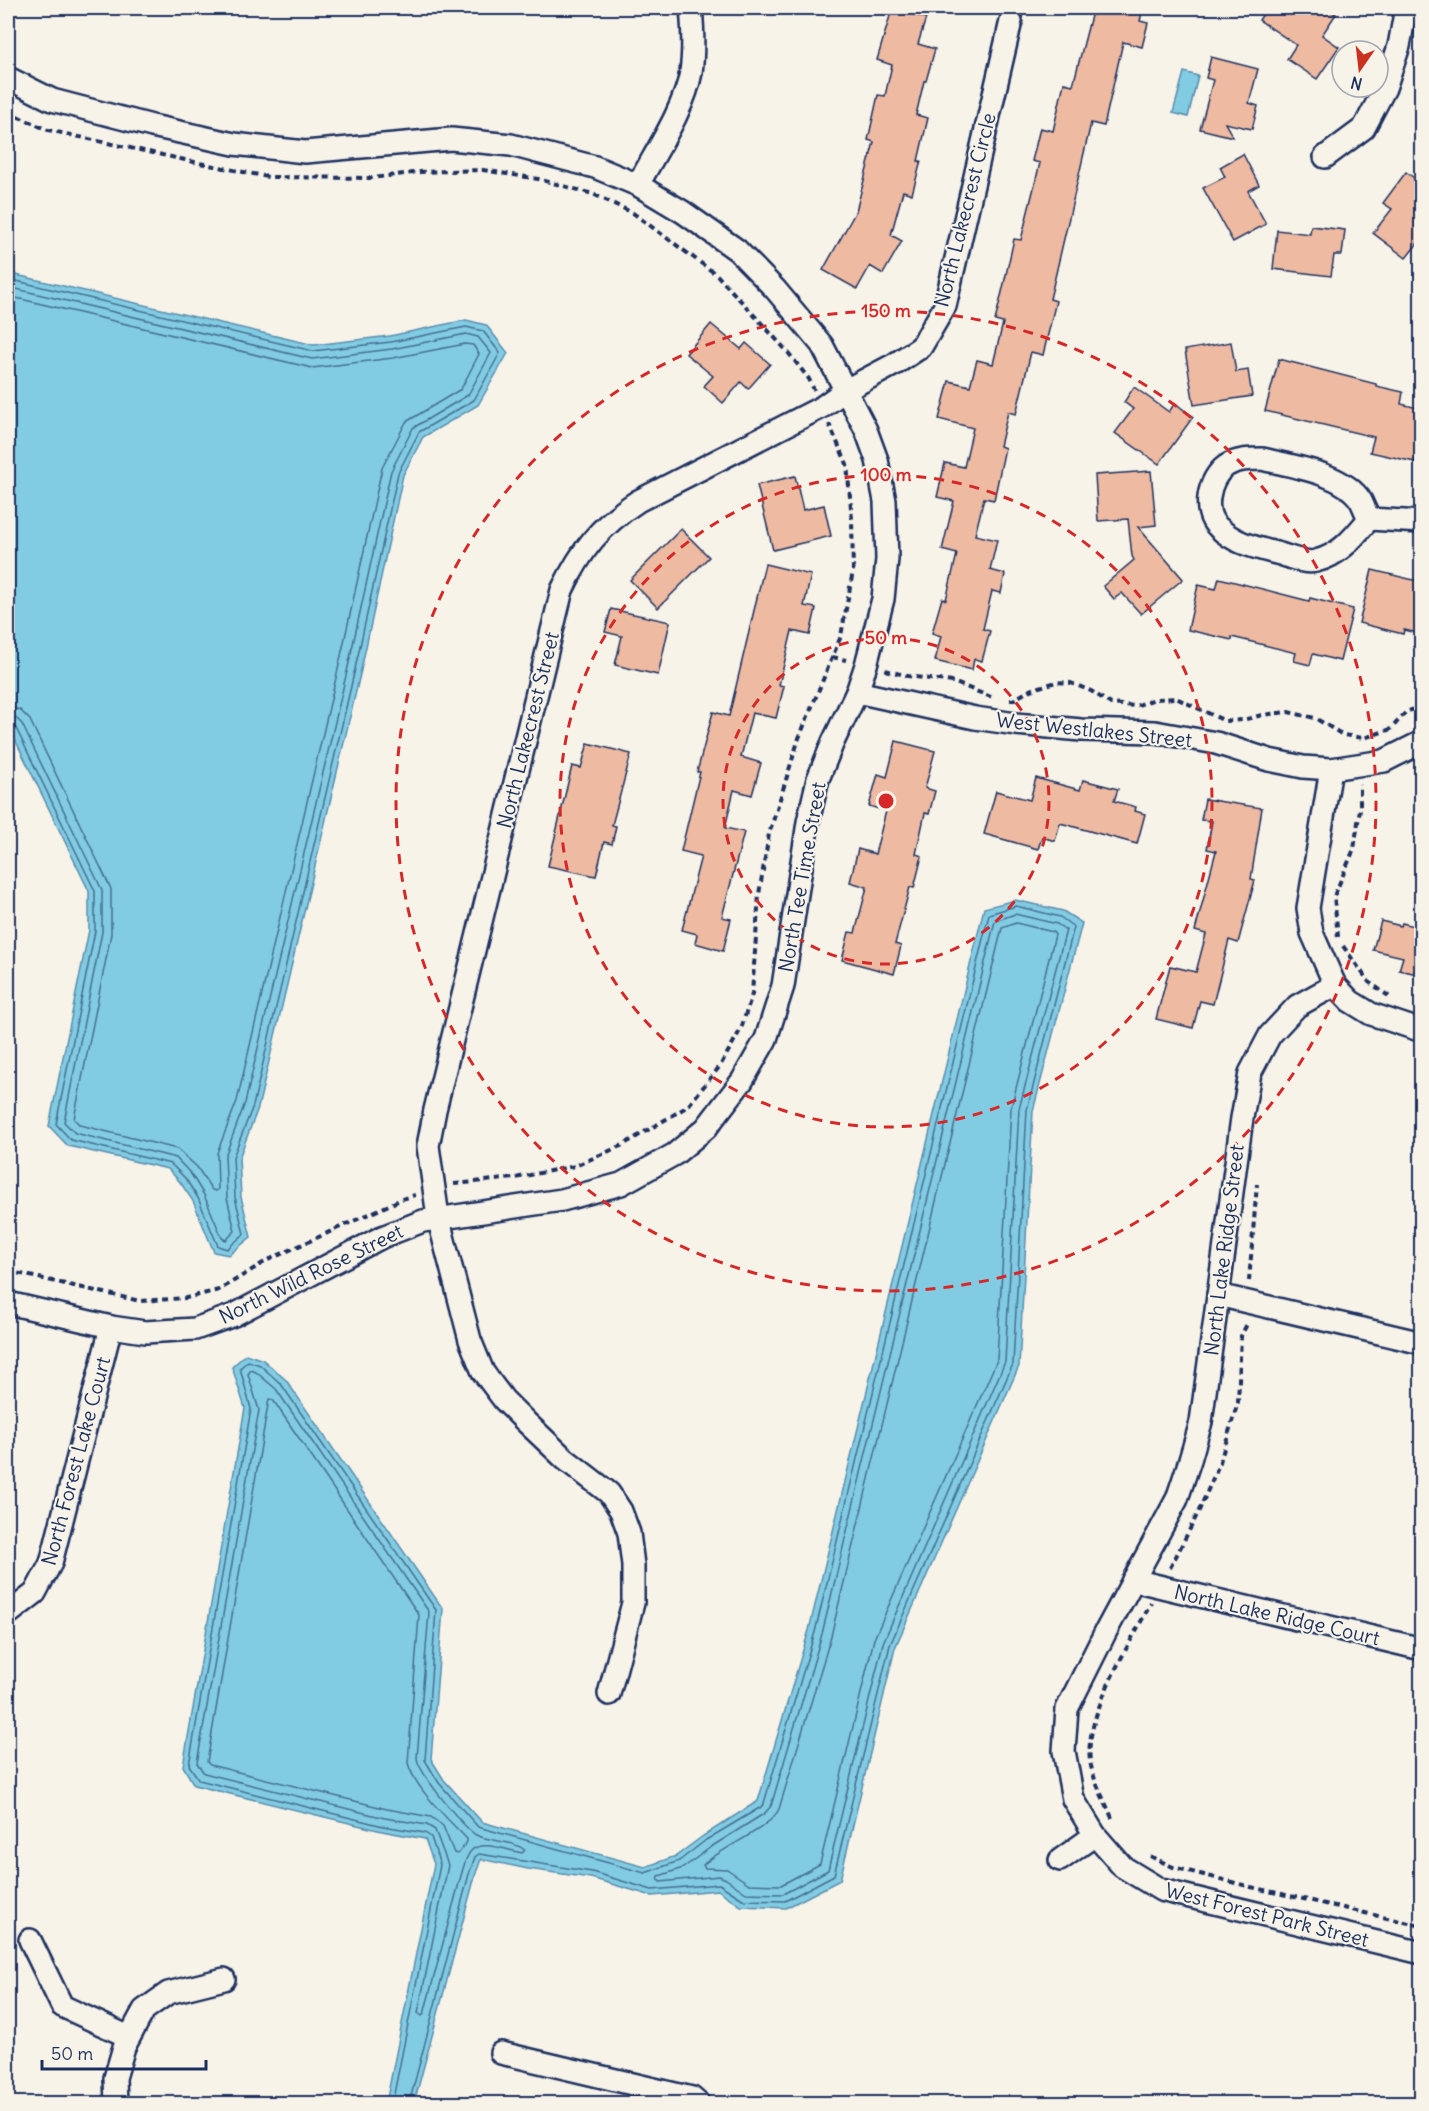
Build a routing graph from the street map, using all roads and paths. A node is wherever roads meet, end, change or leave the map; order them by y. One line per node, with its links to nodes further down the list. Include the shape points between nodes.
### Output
1 (692, 8): 6 (street, via 690,74 681,103)
2 (1406, 8): 5 (street, via 1385,88 1364,128)
3 (1011, 21): 7 (street, North Lakecrest Circle, via 945,306 921,347)
4 (8, 78): 6 (street, North Tee Time Street, via 52,100 234,144 305,152 451,139 511,145 595,166)
5 (1325, 157)
6 (638, 185): 7 (street, North Tee Time Street, via 736,250 822,345)
7 (846, 390): 11 (street, North Tee Time Street, via 867,430 885,501 887,559 883,599); 22 (street, North Lakecrest Street, via 822,407 616,515 577,560 562,590 435,1110 428,1146)
8 (1369, 519): 8 (street, via 1361,501 1333,479 1262,459 1243,460 1226,467 1214,480 1209,497 1209,512 1215,526 1231,538 1244,545 1314,562 1348,544); 9 (street)
9 (1422, 522)
10 (832, 657): 11 (path)
11 (866, 665): 12 (street, North Tee Time Street); 13 (path, via 953,682)
12 (857, 692): 18 (street, West Westlakes Street, via 1016,724 1155,732 1216,743 1269,760); 22 (street, North Tee Time Street, via 818,779 783,986 766,1039 742,1081 706,1128 675,1154 621,1184 562,1200)
13 (996, 698)
14 (1004, 699): 15 (path, via 1012,700 1056,682 1071,682 1111,704 1135,706 1155,699 1176,698 1225,721 1288,712 1315,718 1343,735 1364,738 1391,729 1406,712)
15 (1422, 706)
16 (1422, 742): 17 (street, via 1384,761)
17 (1361, 765): 18 (street); 20 (path, via 1354,849 1334,896 1339,941 1369,982)
18 (1330, 769): 19 (street, via 1308,908 1312,933)
19 (1335, 985): 21 (street, via 1350,1002 1371,1014); 23 (street, North Lake Ridge Street, via 1298,1006 1270,1035 1250,1073)
20 (1398, 1002)
21 (1422, 1031)
22 (438, 1217): 25 (street, North Wild Rose Street, via 382,1237 234,1315 195,1329 145,1332); 30 (street, via 470,1340 483,1372 504,1400 565,1459 609,1493 621,1511 633,1565 633,1603)
23 (1218, 1295): 26 (street); 27 (street, North Lake Ridge Street, via 1201,1422 1190,1460 1177,1499)
24 (8, 1303): 25 (street, North Wild Rose Street)
25 (111, 1328): 28 (street, North Forest Lake Court, via 51,1563 35,1593)
26 (1422, 1343)
27 (1133, 1580): 29 (street, North Lake Ridge Court); 31 (street, North Lake Ridge Street, via 1067,1709 1064,1751 1073,1799)
28 (8, 1614)
29 (1422, 1649)
30 (609, 1694)
31 (1095, 1835): 32 (street); 34 (street, West Forest Park Street, via 1123,1867 1161,1890)
32 (1060, 1860)
33 (30, 1940): 36 (street, via 62,2006)
34 (1422, 1953)
35 (224, 1979): 36 (street, via 168,1993 144,2010)
36 (129, 2037): 38 (street, via 115,2078)
37 (501, 2053): 39 (street, via 692,2098)
38 (116, 2103)
39 (699, 2103)
40 (777, 2103): 41 (path, via 820,2098)
41 (844, 2103)

